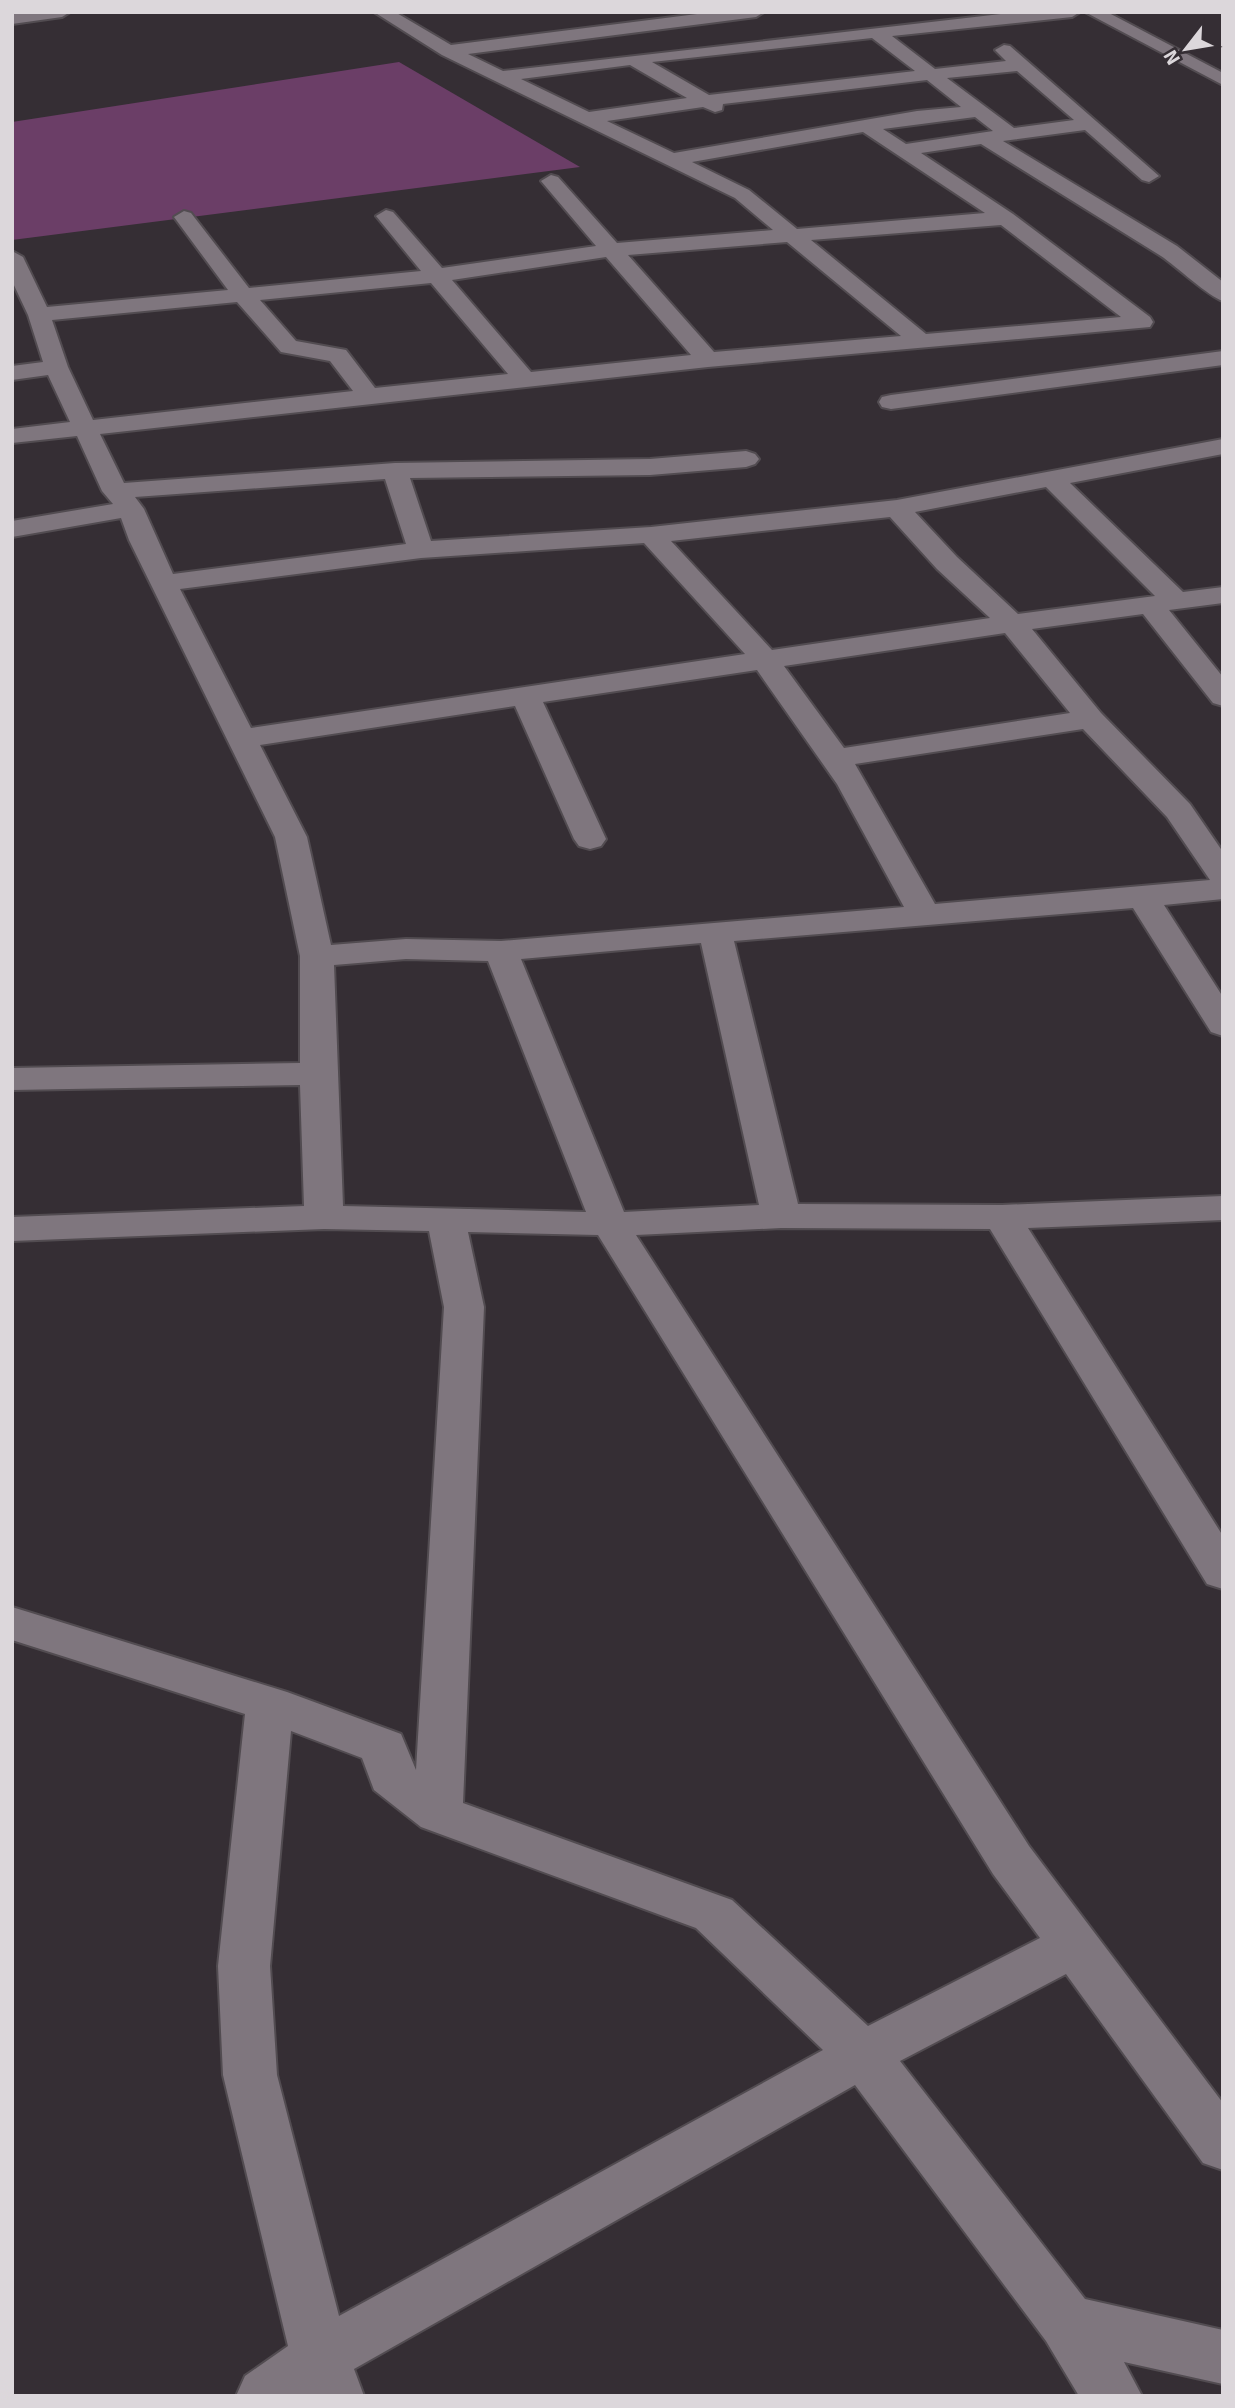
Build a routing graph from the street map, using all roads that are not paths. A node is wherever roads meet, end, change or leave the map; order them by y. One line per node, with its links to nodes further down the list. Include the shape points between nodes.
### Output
1 (62, 12): 6 (street)
2 (382, 12): 10 (street)
3 (756, 12): 10 (street)
4 (1072, 12): 8 (street)
5 (1093, 12): 15 (street)
6 (12, 19)
7 (854, 19): 9 (street)
8 (974, 22): 9 (street); 12 (street)
9 (876, 32): 11 (street); 13 (street)
10 (448, 51): 14 (street)
11 (633, 59): 14 (street); 16 (street)
12 (1022, 65): 13 (street); 20 (street)
13 (927, 75): 16 (street); 17 (street)
14 (503, 76): 19 (street)
15 (1223, 80)
16 (707, 101): 18 (street); 19 (street)
17 (978, 111): 21 (street); 23 (street)
18 (729, 115)
19 (587, 118): 27 (street)
20 (1091, 124): 23 (street); 28 (street)
21 (866, 126): 25 (street); 26 (street)
22 (751, 128): 25 (street)
23 (1010, 134): 24 (street)
24 (985, 138): 26 (street); 30 (street)
25 (773, 142): 27 (street)
26 (902, 150): 33 (street)
27 (676, 159): 37 (street, via 742,194)
28 (1149, 176)
29 (551, 181): 38 (street)
30 (1058, 183): 31 (street); 41 (street, via 1197,270)
31 (1020, 187)
32 (994, 191): 33 (street)
33 (969, 194): 36 (street)
34 (386, 216): 40 (street)
35 (184, 217): 42 (street)
36 (1006, 218): 37 (street); 44 (street)
37 (799, 237): 38 (street); 45 (street)
38 (611, 250): 40 (street); 47 (street)
39 (12, 257): 43 (street)
40 (434, 276): 42 (street); 51 (street)
41 (1223, 294)
42 (245, 297): 43 (street); 52 (street, via 289,347 338,355)
43 (30, 322): 49 (street)
44 (1142, 322): 45 (street); 48 (street)
45 (922, 342): 47 (street)
46 (1223, 358): 48 (street)
47 (708, 360): 51 (street)
48 (1193, 363): 53 (street)
49 (56, 367): 50 (street); 54 (street)
50 (12, 373)
51 (525, 379): 52 (street)
52 (369, 396): 54 (street)
53 (891, 402)
54 (83, 426): 55 (street); 60 (street)
55 (12, 436)
56 (1223, 446): 59 (street)
57 (746, 459): 58 (street, via 649,467)
58 (395, 471): 60 (street); 64 (street)
59 (1051, 478): 61 (street); 67 (street)
60 (123, 500): 62 (street); 65 (street)
61 (897, 508): 63 (street); 68 (street, via 947,563)
62 (12, 529)
63 (651, 535): 64 (street); 69 (street)
64 (421, 550): 65 (street)
65 (165, 583): 73 (street)
66 (1223, 595): 67 (street)
67 (1162, 602): 68 (street); 70 (street)
68 (1012, 623): 69 (street); 72 (street)
69 (765, 660): 71 (street); 74 (street)
70 (1219, 687)
71 (526, 697): 73 (street); 75 (street)
72 (1090, 719): 74 (street); 76 (street, via 1179,811)
73 (243, 738): 82 (street, via 291,837)
74 (837, 758): 79 (street, via 886,836)
75 (590, 839)
76 (1223, 876)
77 (1223, 889): 78 (street)
78 (1143, 898): 79 (street); 83 (street)
79 (925, 916): 80 (street)
80 (715, 932): 81 (street); 87 (street)
81 (500, 951): 82 (street, via 406,949); 91 (street)
82 (317, 956): 84 (street)
83 (1222, 1023)
84 (318, 1074): 85 (street); 88 (street)
85 (12, 1079)
86 (1223, 1208): 89 (street)
87 (781, 1216): 89 (street); 91 (street)
88 (324, 1217): 90 (street); 92 (street)
89 (1002, 1217): 93 (street)
90 (446, 1218): 91 (street); 96 (street, via 464,1307)
91 (610, 1224): 97 (street, via 1011,1860)
92 (12, 1229)
93 (1223, 1573)
94 (12, 1623): 95 (street)
95 (270, 1704): 96 (street, via 384,1747 391,1777); 102 (street, via 244,1966 250,2075)
96 (438, 1814): 98 (street, via 714,1914)
97 (1074, 1945): 98 (street); 99 (street)
98 (863, 2054): 100 (street); 102 (street)
99 (1223, 2147)
100 (1067, 2322): 101 (street); 104 (street)
101 (1223, 2357)
102 (327, 2376): 103 (street)
103 (266, 2396)
104 (1112, 2396)

